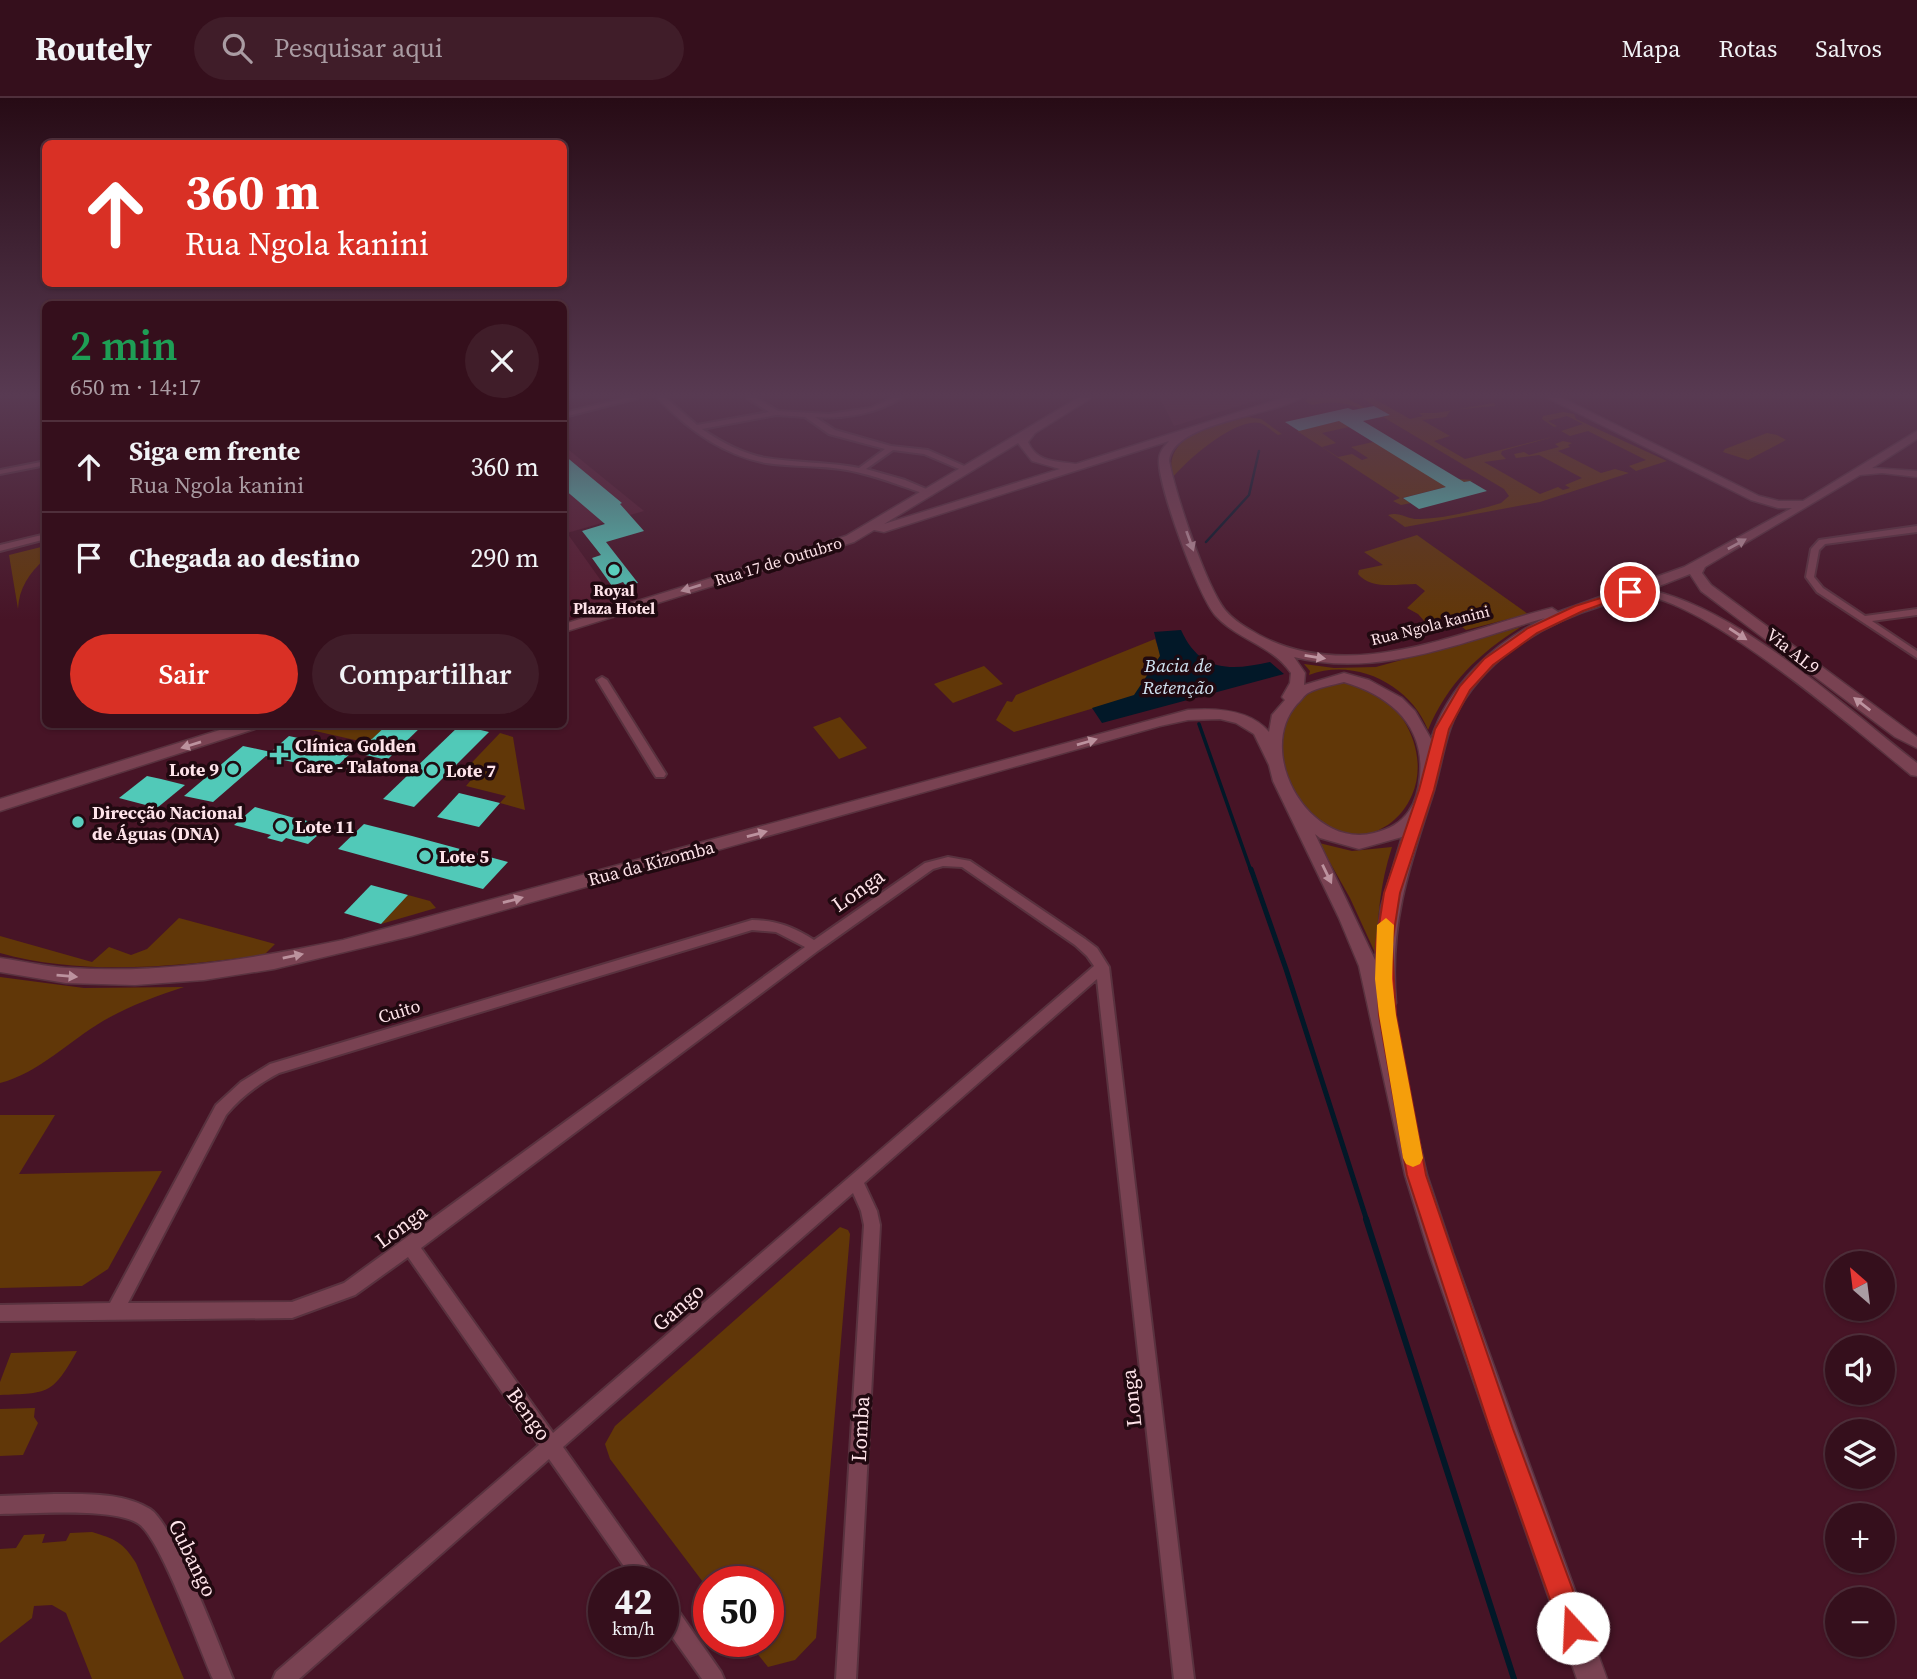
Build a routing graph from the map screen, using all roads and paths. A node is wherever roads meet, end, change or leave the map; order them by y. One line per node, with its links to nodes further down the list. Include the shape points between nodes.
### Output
1 (862, 472): 11 (street)
2 (962, 472): 11 (main road, Rua 17 de Outubro)
3 (1064, 472): 15 (main road)
4 (1167, 472): 24 (main road, one-way to 24, via 1217,610)
5 (1703, 472): 12 (main road, via 1764,502 1786,506)
6 (1855, 472): 10 (main road, Rua Ngola kanini)
7 (1871, 472): 10 (main road)
8 (1898, 472): 9 (main road)
9 (1917, 474)
10 (1850, 475): 12 (main road, Rua Ngola kanini)
11 (928, 493): 15 (main road, Rua 17 de Outubro)
12 (1809, 502): 17 (main road, Rua Ngola kanini, one-way to 12)
13 (1917, 529): 22 (street, via 1817,544 1812,583)
14 (42, 537): 16 (street)
15 (850, 539): 23 (main road, Rua 17 de Outubro, one-way to 23)
16 (0, 548)
17 (1700, 565): 18 (main road, Rua Ngola kanini); 19 (main road, via 1696,573 1700,581)
18 (1624, 594): 20 (main road, Via AL9, via 1660,595); 24 (main road, Rua Ngola kanini, one-way to 18, via 1318,659 1385,657); 37 (main road, Rua Ngola kanini, via 1544,624 1489,662 1453,708)
19 (1728, 606): 20 (main road, via 1695,587 1674,588 1675,595); 26 (main road)
20 (1698, 612): 27 (main road, Via AL9, one-way to 27)
21 (1917, 612): 22 (street)
22 (1865, 619): 25 (street)
23 (567, 627)
24 (1250, 637): 29 (main road, via 1282,656 1298,672 1299,681)
25 (1917, 655)
26 (1815, 668): 27 (main road, via 1790,662 1786,665); 31 (main road, one-way to 26)
27 (1789, 672): 32 (main road, Via AL9)
28 (602, 680): 36 (street)
29 (1285, 705): 34 (main road, via 1273,734); 37 (main road, via 1311,684 1326,679 1344,677 1381,689 1398,701 1421,731 1428,745)
30 (243, 728): 39 (main road, one-way to 39)
31 (1900, 734): 32 (main road, via 1910,742 1908,747); 33 (main road)
32 (1877, 740): 35 (main road, Via AL9)
33 (1917, 743)
34 (1274, 761): 38 (main road); 42 (main road, Rua da Kizomba, one-way to 34, via 50,975 120,978 219,971 319,951 1188,715 1215,713 1250,725 1267,740)
35 (1917, 771)
36 (660, 774)
37 (1429, 776): 40 (main road)
38 (1286, 791): 40 (main road, via 1316,829 1357,843 1381,840 1398,831); 44 (main road, one-way to 44, via 1368,966)
39 (0, 805)
40 (1420, 808): 44 (main road, via 1392,893 1384,944 1387,1015)
41 (814, 947): 43 (street, Longa, via 929,866 958,861 1080,942); 46 (street, Longa); 47 (street, Cuito, via 783,927 752,925 275,1068 237,1092 221,1110)
42 (0, 965)
43 (1102, 967): 45 (street, Gango); 57 (street, Longa)
44 (1402, 1103): 58 (main road, via 1416,1175 1441,1253)
45 (856, 1183): 49 (street, Gango); 53 (street, Lomba, via 872,1225)
46 (410, 1247): 47 (street, Longa, via 349,1289 292,1310); 49 (street, Bengo)
47 (116, 1310): 48 (street, Longa)
48 (0, 1313)
49 (552, 1446): 51 (street, Bengo); 55 (street, Gango)
50 (0, 1505): 54 (street, Cubango, via 108,1506 146,1517 161,1538)
51 (636, 1566)
52 (679, 1629): 56 (street)
53 (842, 1675)
54 (223, 1679)
55 (283, 1679)
56 (714, 1679)
57 (1184, 1679)
58 (1592, 1679)

